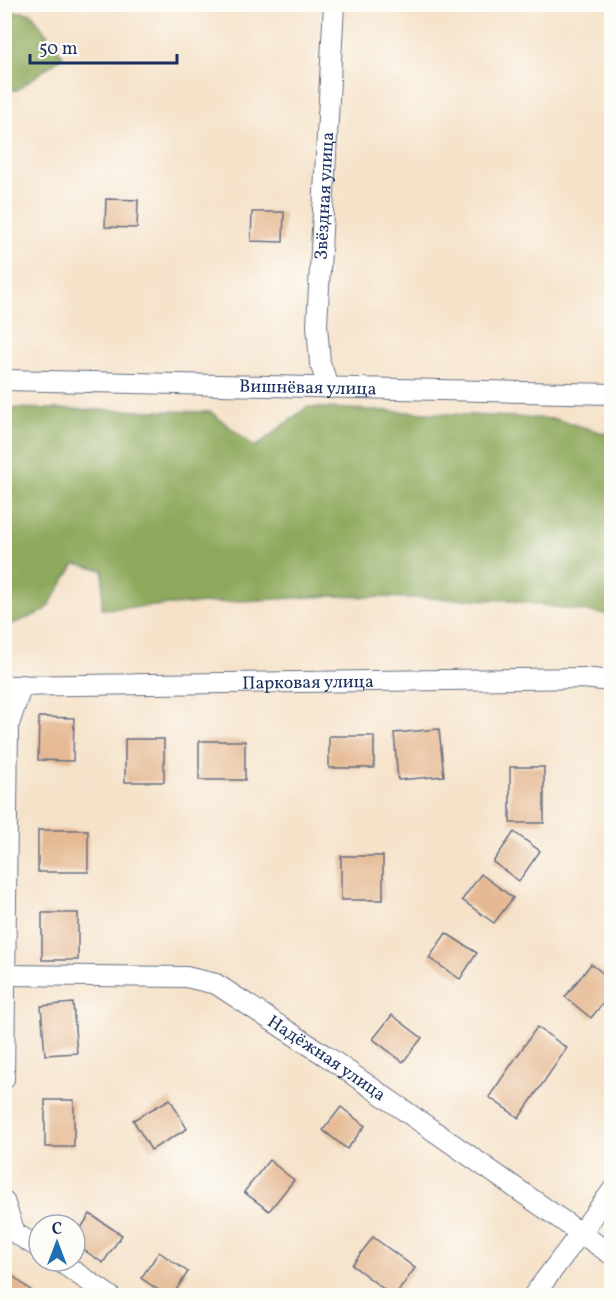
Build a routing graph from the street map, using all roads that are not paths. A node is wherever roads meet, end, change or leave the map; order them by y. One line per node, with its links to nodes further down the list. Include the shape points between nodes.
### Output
1 (334, 4): 3 (street, Звёздная улица, via 317,325 320,363)
2 (4, 380): 3 (street, Вишнёвая улица)
3 (329, 388): 4 (street, Вишнёвая улица)
4 (612, 394)
5 (612, 681): 6 (street, Парковая улица, via 583,678)
6 (13, 686): 7 (street, via 8,727)
7 (5, 975): 8 (street); 12 (street, Надёжная улица, via 186,977 216,984)
8 (4, 1079)
9 (612, 1191): 12 (street)
10 (4, 1201): 11 (street)
11 (8, 1221): 13 (street, via 15,1233)
12 (580, 1233): 14 (street, Надёжная улица); 17 (street)
13 (27, 1240)
14 (612, 1255)
15 (76, 1273): 16 (street)
16 (110, 1296)
17 (533, 1296)

